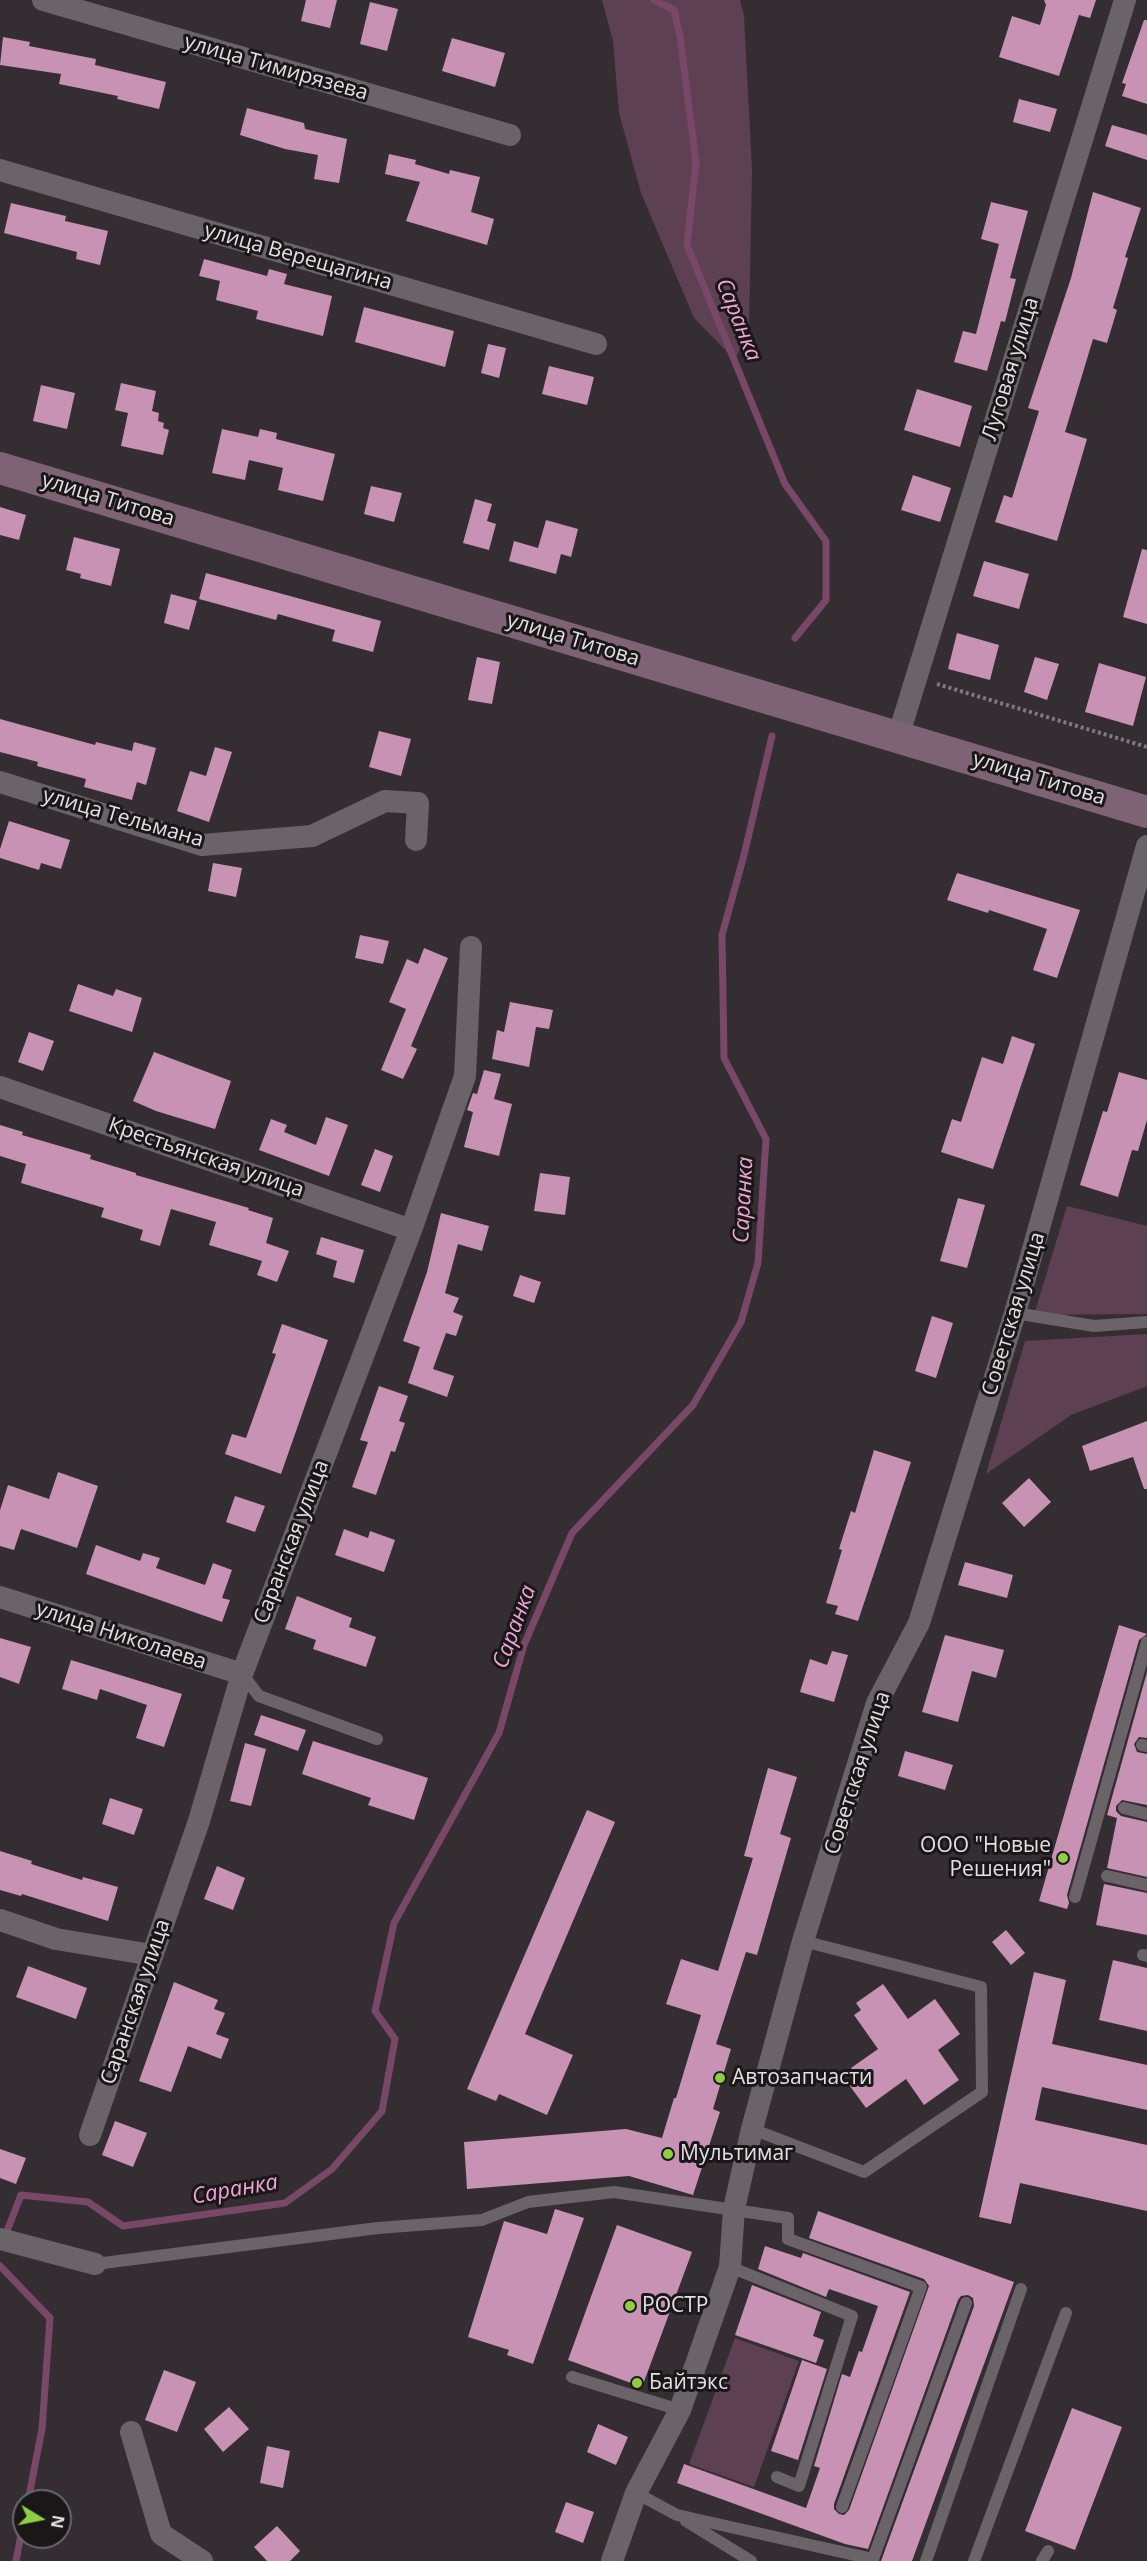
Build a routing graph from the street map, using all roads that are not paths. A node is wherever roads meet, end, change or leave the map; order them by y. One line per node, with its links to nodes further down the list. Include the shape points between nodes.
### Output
1 (43, 0): 3 (street, улица Тимирязева)
2 (1125, 0): 7 (street, Луговая улица)
3 (510, 135)
4 (0, 170): 5 (street, улица Верещагина)
5 (596, 344)
6 (0, 468): 7 (main road, улица Титова)
7 (898, 737): 9 (main road, улица Титова)
8 (0, 782): 10 (street, улица Тельмана, via 202,845 312,836 385,801 418,803)
9 (1147, 812)
10 (416, 840)
11 (1147, 846): 15 (street, Советская улица)
12 (471, 947): 14 (street, Саранская улица, via 465,1076)
13 (0, 1087): 14 (street, Крестьянская улица)
14 (411, 1230): 19 (street, Саранская улица)
15 (1015, 1313): 16 (lane, via 1094,1326); 27 (street, Советская улица, via 919,1623 877,1703)
16 (1147, 1322)
17 (0, 1597): 19 (street, улица Николаева)
18 (1147, 1642): 25 (lane)
19 (242, 1674): 20 (lane, via 259,1696); 28 (street, Саранская улица, via 199,1821)
20 (377, 1739)
21 (1124, 1808): 22 (lane)
22 (1147, 1814)
23 (1107, 1876): 24 (lane)
24 (1147, 1885)
25 (1075, 1897)
26 (0, 1920): 28 (street, via 56,1939)
27 (803, 1941): 29 (street, Советская улица); 29 (lane, via 981,1987 982,2092 864,2172)
28 (152, 1955): 30 (street, Саранская улица)
29 (752, 2129): 31 (street, Советская улица)
30 (90, 2135)
31 (734, 2209): 33 (lane, via 614,2192 528,2202 482,2220 378,2228); 34 (street, Советская улица); 43 (lane, via 788,2218 788,2239 921,2287)
32 (0, 2239): 33 (street)
33 (95, 2264)
34 (730, 2267): 39 (street, Советская улица); 41 (lane, via 852,2316 799,2486)
35 (1021, 2289): 48 (lane)
36 (966, 2303): 44 (lane, via 873,2559)
37 (1066, 2313): 49 (lane)
38 (572, 2378): 39 (lane)
39 (680, 2410): 42 (street, Советская улица)
40 (131, 2432): 45 (street, via 161,2534)
41 (777, 2477)
42 (636, 2493): 44 (lane); 46 (street, Советская улица)
43 (842, 2507)
44 (677, 2516): 47 (lane)
45 (202, 2561)
46 (612, 2561)
47 (751, 2561)
48 (926, 2561)
49 (974, 2561)

